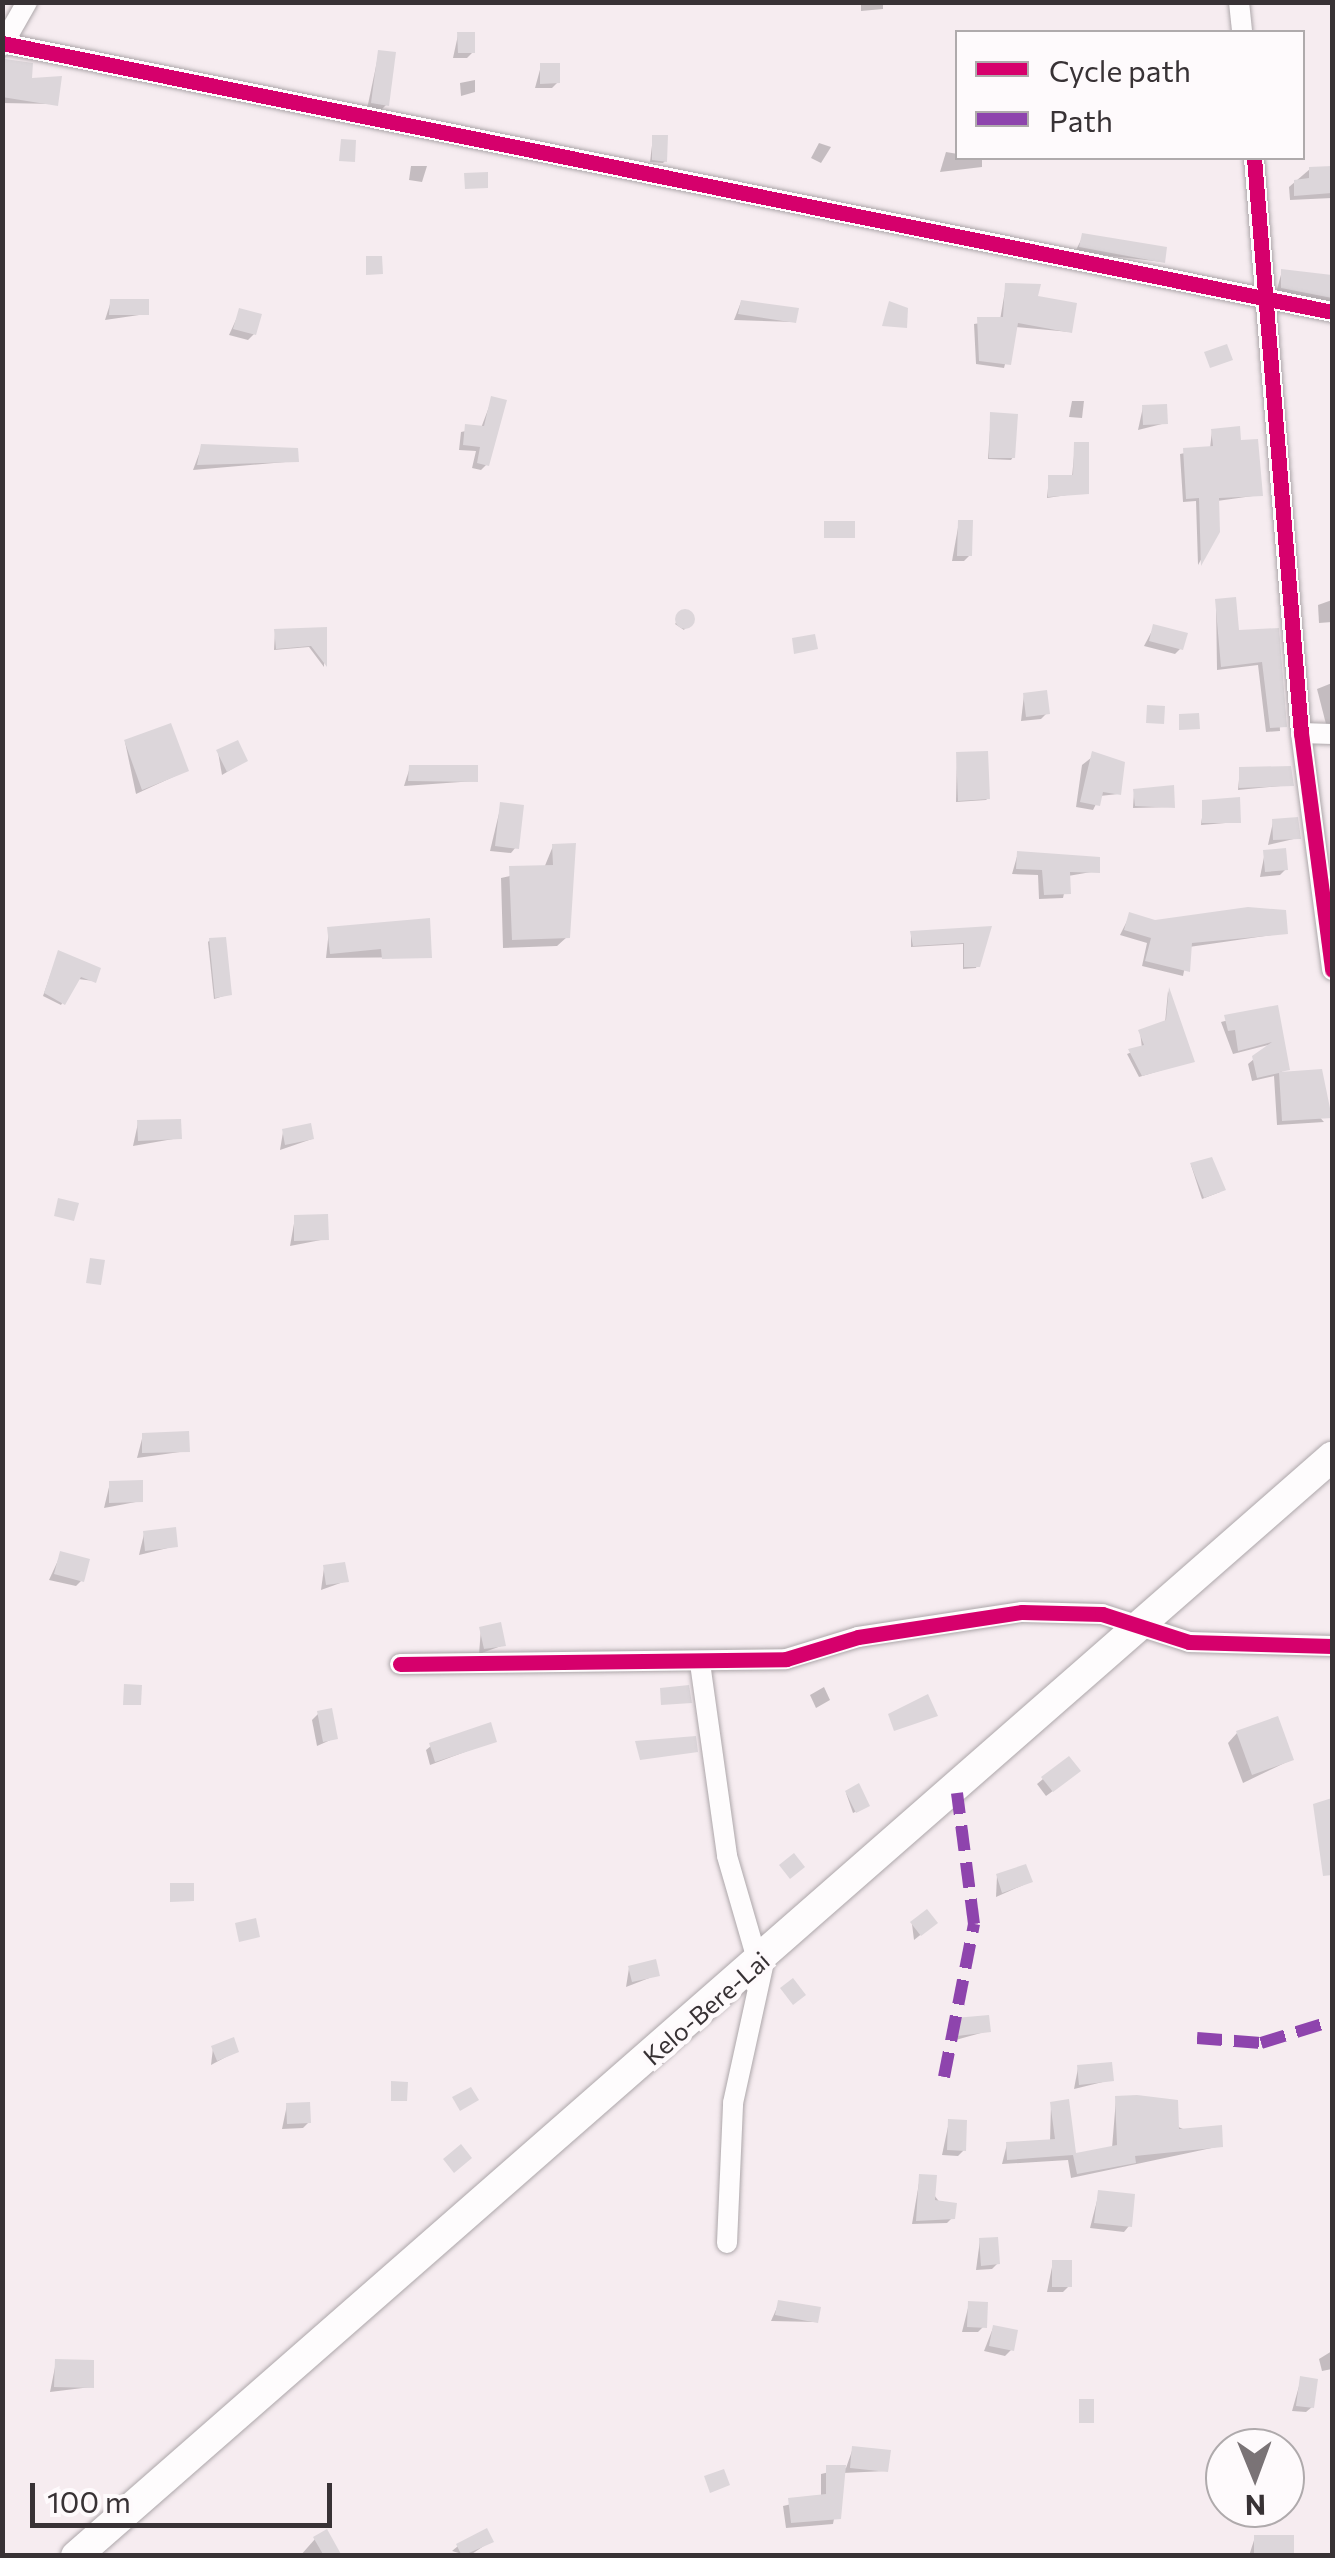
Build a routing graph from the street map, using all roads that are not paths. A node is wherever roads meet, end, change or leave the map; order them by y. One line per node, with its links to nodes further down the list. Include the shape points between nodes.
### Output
1 (26, 2): 4 (street)
2 (1239, 2): 3 (street)
3 (1242, 30)
4 (3, 44): 6 (street)
5 (1254, 160): 6 (street)
6 (1267, 296): 7 (street); 8 (street)
7 (1332, 312)
8 (1301, 733): 9 (street); 10 (street)
9 (1332, 734)
10 (1332, 970)
11 (1332, 1457): 12 (main road, Kelo-Bere-Lai)
12 (1143, 1627): 13 (street, via 1189,1642); 14 (street, via 1102,1614 985,1615 786,1659); 16 (main road, Kelo-Bere-Lai)
13 (1332, 1646)
14 (700, 1663): 15 (street); 16 (street, via 726,1856)
15 (400, 1664)
16 (762, 1960): 17 (street, via 732,2103); 18 (main road, Kelo-Bere-Lai)
17 (727, 2243)
18 (76, 2556)

